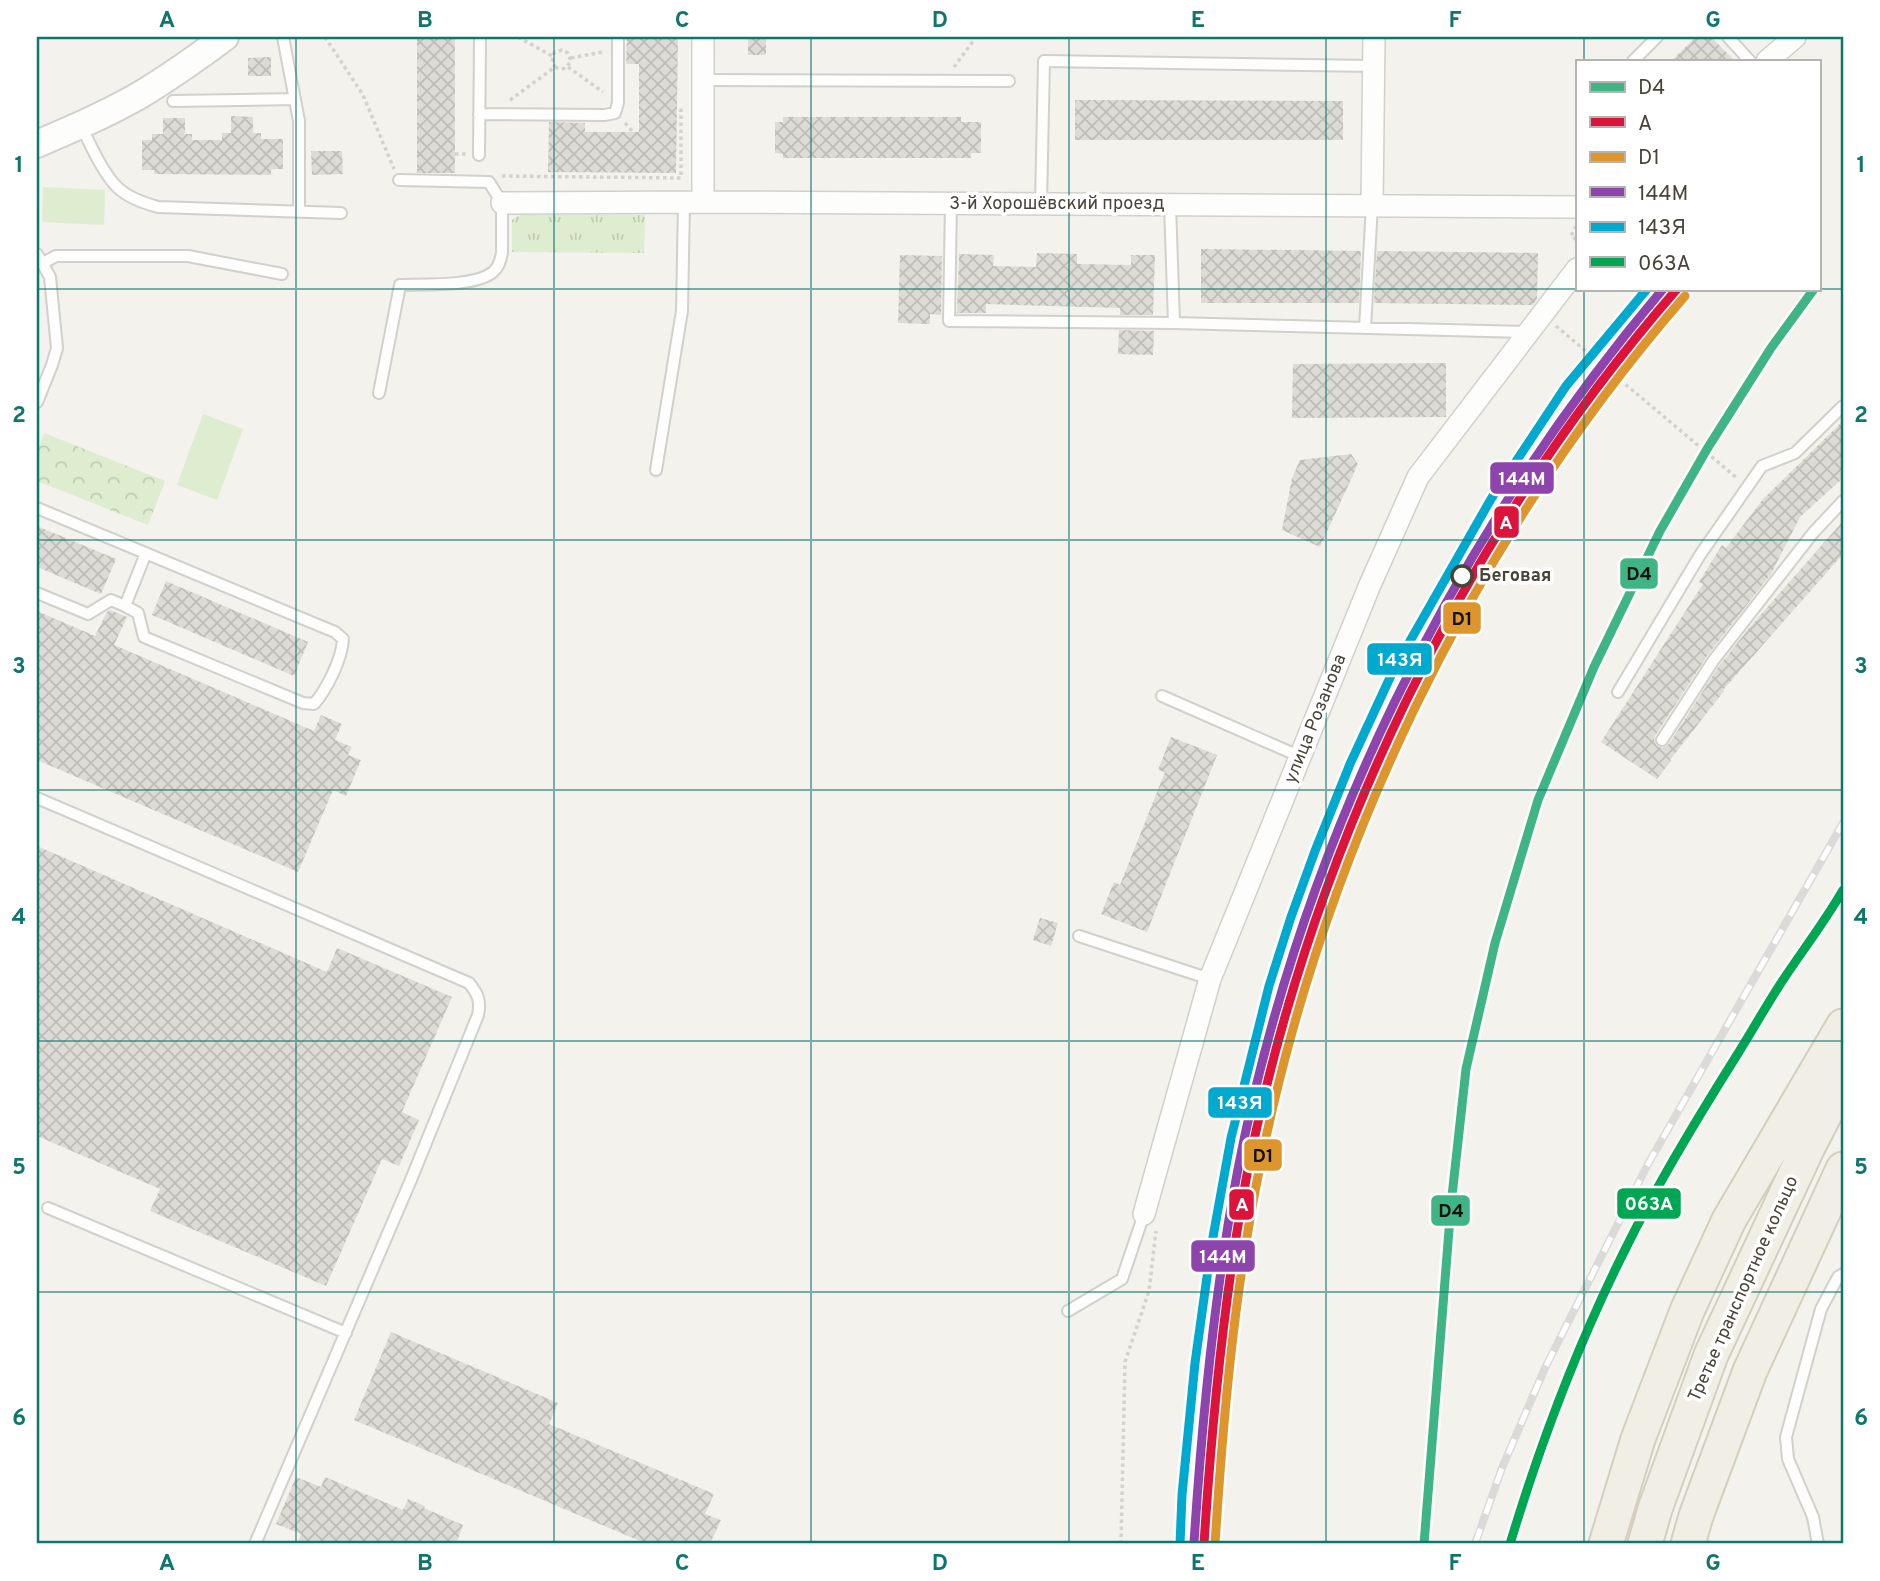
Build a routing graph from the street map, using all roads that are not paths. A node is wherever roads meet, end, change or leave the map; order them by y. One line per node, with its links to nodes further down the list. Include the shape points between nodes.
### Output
1 (225, 37): 19 (street, via 138,96)
2 (284, 37): 16 (lane)
3 (480, 37): 18 (lane)
4 (618, 37): 18 (lane, via 615,113)
5 (703, 37): 14 (street)
6 (1374, 37): 13 (street)
7 (1657, 37): 10 (lane)
8 (1728, 37): 11 (lane)
9 (1795, 37): 12 (street)
10 (1634, 60)
11 (1749, 60)
12 (1768, 60)
13 (1374, 66): 26 (lane, via 1044,61); 28 (street)
14 (703, 79): 15 (lane); 23 (street)
15 (1009, 81)
16 (295, 99): 17 (lane); 30 (lane)
17 (173, 101)
18 (479, 114): 21 (lane)
19 (81, 125): 20 (street); 30 (lane, via 117,187 143,203)
20 (37, 144)
21 (479, 155)
22 (399, 180): 24 (lane, via 489,182)
23 (693, 202): 24 (street, 3-й Хорошёвский проезд); 25 (street, 3-й Хорошёвский проезд); 41 (lane, via 682,312)
24 (502, 203): 38 (lane, via 502,252 494,271 478,280 400,285)
25 (951, 204): 26 (street, 3-й Хорошёвский проезд); 35 (lane, via 949,321)
26 (1041, 204): 27 (street, 3-й Хорошёвский проезд)
27 (1170, 204): 28 (street, 3-й Хорошёвский проезд); 35 (lane)
28 (1372, 205): 29 (street, 3-й Хорошёвский проезд); 36 (lane)
29 (1576, 207)
30 (299, 211): 31 (lane)
31 (341, 213)
32 (40, 259): 34 (lane, via 188,256); 39 (lane, via 50,277 57,348)
33 (1576, 270): 37 (street, улица Розанова)
34 (282, 274)
35 (1174, 323): 36 (lane)
36 (1365, 328): 37 (lane)
37 (1529, 332): 50 (street, улица Розанова, via 1418,477)
38 (379, 393)
39 (37, 402)
40 (1843, 406): 47 (lane, via 1795,453 1762,466 1700,555)
41 (656, 470)
42 (1843, 501): 49 (lane, via 1713,661)
43 (37, 508): 44 (lane)
44 (146, 553): 46 (lane); 46 (lane, via 335,632 343,639 342,649 323,694 314,704 303,704 144,637 138,613)
45 (37, 593): 46 (lane, via 88,614 111,600)
46 (125, 606)
47 (1618, 692)
48 (1162, 696): 50 (lane)
49 (1662, 740)
50 (1301, 757): 53 (street, улица Розанова)
51 (37, 798): 61 (lane, via 469,983 477,993 481,1003 478,1015)
52 (1079, 936): 53 (lane)
53 (1209, 979): 57 (street, улица Розанова)
54 (1843, 1026): 63 (main road, via 1730,1220 1688,1311 1638,1439)
55 (1843, 1079): 64 (main road, Третье транспортное кольцо, via 1711,1355)
56 (1843, 1169): 65 (main road, via 1750,1371)
57 (1147, 1207): 60 (lane, via 1122,1279)
58 (48, 1208): 61 (lane)
59 (1843, 1274): 66 (lane, via 1821,1309 1786,1437 1788,1459 1813,1517)
60 (1068, 1311)
61 (346, 1333): 62 (lane)
62 (255, 1544)
63 (1606, 1544)
64 (1645, 1544)
65 (1688, 1544)
66 (1818, 1544)

